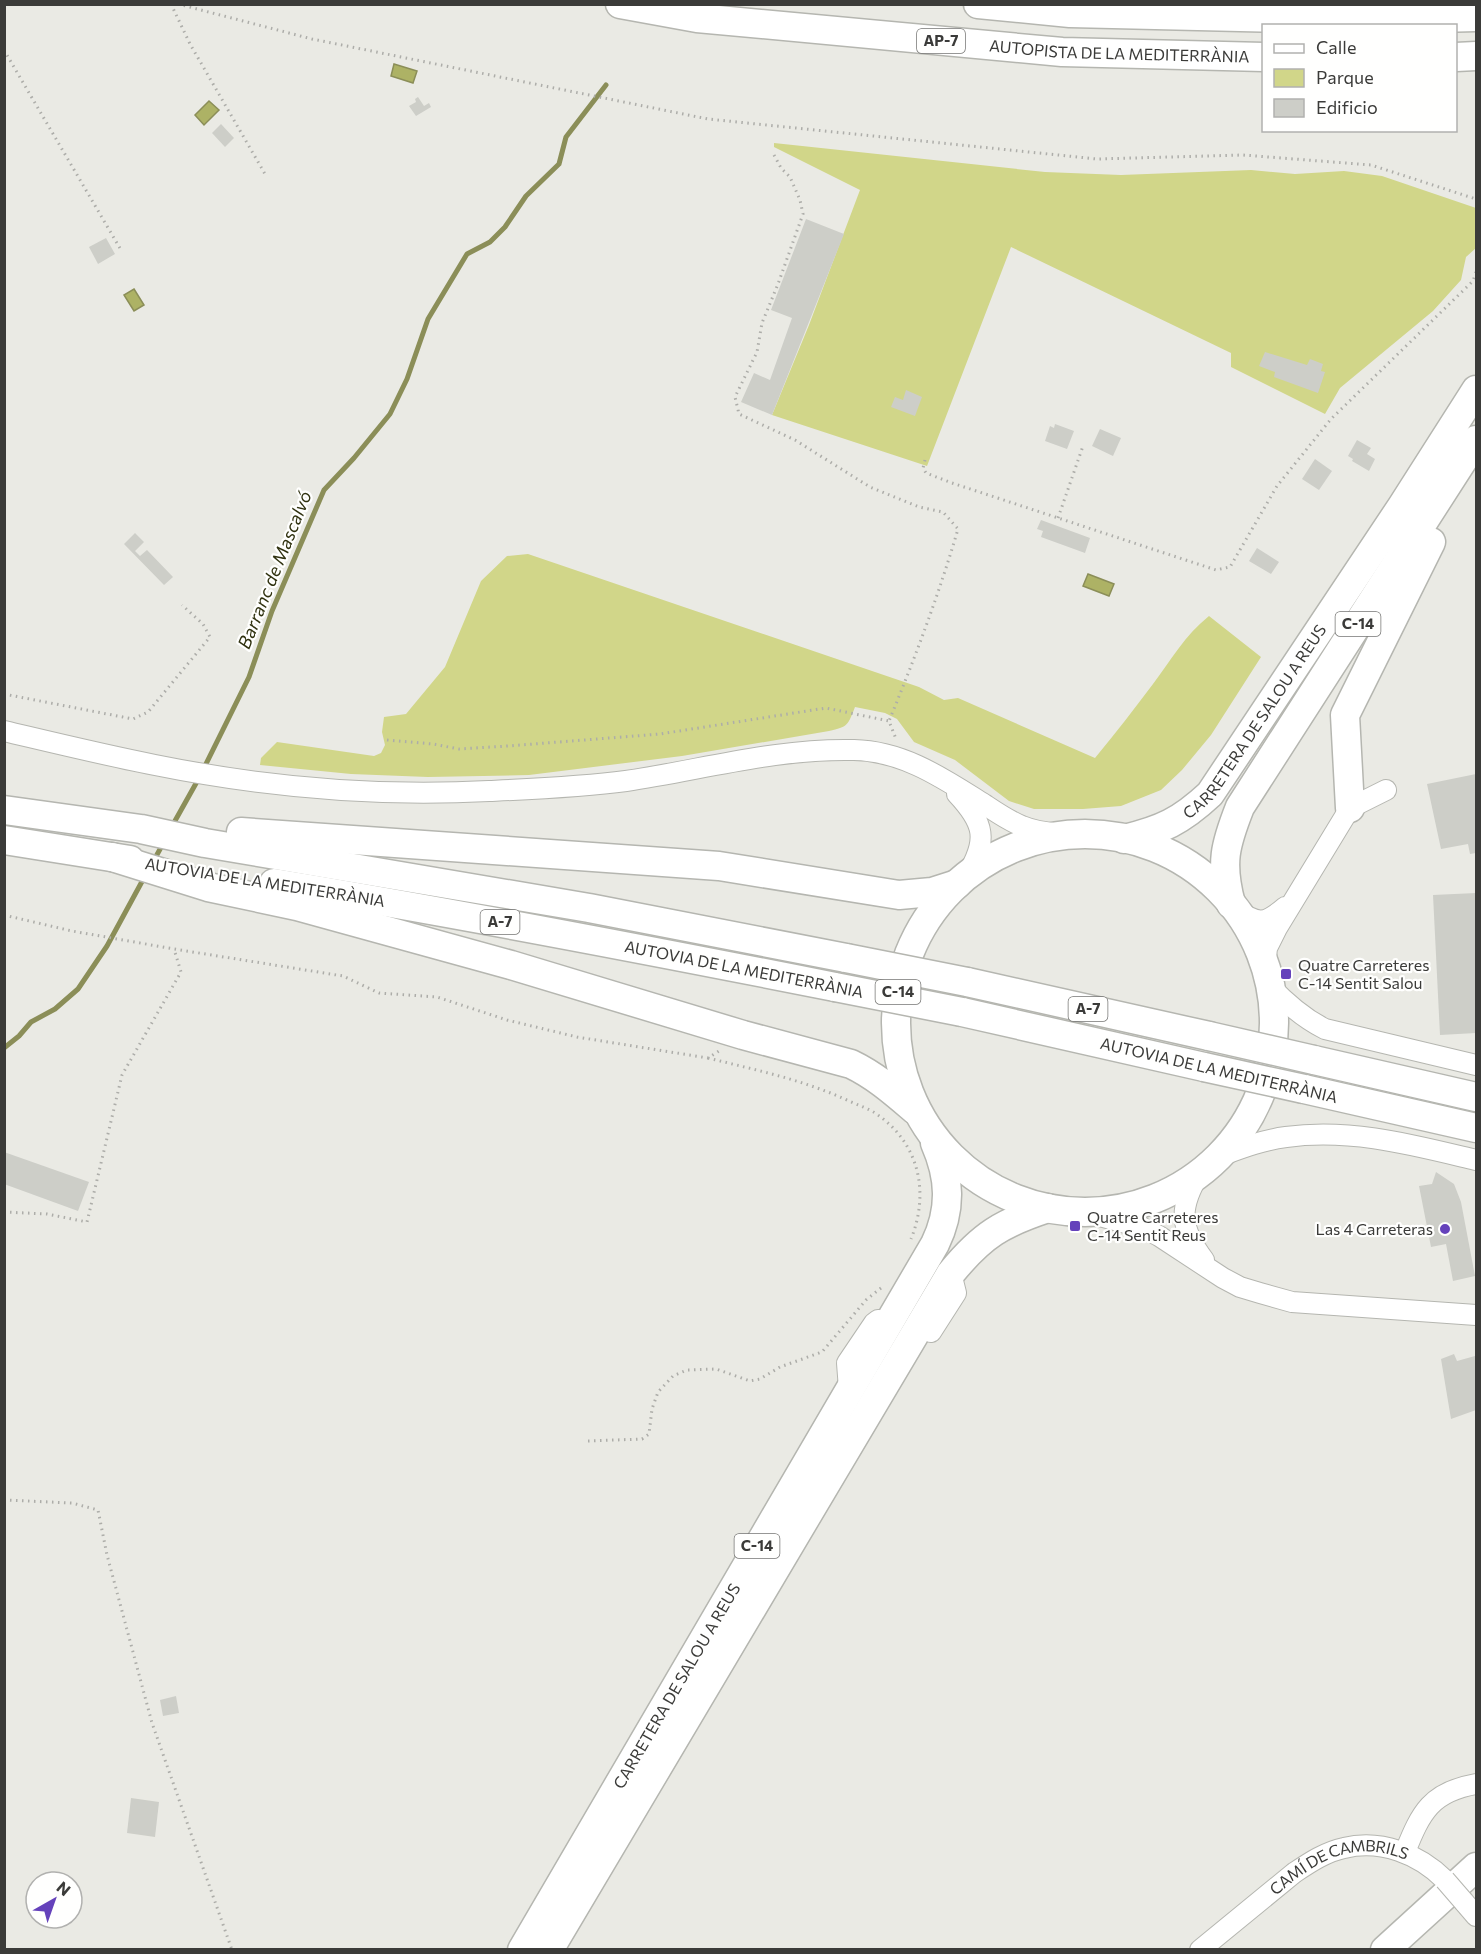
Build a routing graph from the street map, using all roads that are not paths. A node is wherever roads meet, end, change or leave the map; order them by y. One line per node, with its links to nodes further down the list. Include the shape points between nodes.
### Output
1 (620, 4): 5 (highway, AUTOPISTA DE LA MEDITERRÀNIA / AP-7, via 697,18 1062,52)
2 (978, 4): 3 (highway, via 1082,14 1362,20)
3 (1476, 16)
4 (1476, 56): 6 (highway)
5 (1262, 57)
6 (1457, 57)
7 (1476, 390): 16 (highway, CARRETERA DE SALOU A REUS / C-14, via 1210,794 1171,824)
8 (1476, 440): 12 (highway, via 1459,489 1345,715); 21 (highway, C-14, via 1240,807 1224,860)
9 (4, 731): 10 (street, via 156,766 256,782 392,793 623,781 791,753 856,750 896,756)
10 (938, 775): 14 (street, via 1024,827); 19 (street, via 972,810 981,832 981,845)
11 (1386, 789): 12 (street)
12 (1350, 808): 20 (street)
13 (4, 810): 15 (highway, AUTOVIA DE LA MEDITERRÀNIA / A-7)
14 (1071, 835): 16 (highway, C-14); 19 (highway, C-14, via 1016,847)
15 (209, 836): 19 (highway, via 719,866 899,895 932,892); 24 (highway, AUTOVIA DE LA MEDITERRÀNIA / A-7, bridge, via 967,982)
16 (1124, 839): 21 (highway, C-14, via 1183,862 1209,881)
17 (4, 840): 18 (highway, AUTOVIA DE LA MEDITERRÀNIA / A-7)
18 (143, 864): 25 (highway, via 208,886 511,964 859,1068 881,1082); 26 (highway, AUTOVIA DE LA MEDITERRÀNIA / A-7, bridge, via 424,908 963,1012)
19 (962, 880): 25 (highway, C-14, via 918,933 898,992 898,1054 906,1085)
20 (1297, 898): 21 (street, via 1268,920 1258,922); 22 (street, via 1267,948)
21 (1233, 907): 22 (highway, C-14, via 1257,947)
22 (1267, 976): 23 (street, via 1299,1014 1325,1029); 27 (highway, C-14, via 1273,1038 1264,1081 1251,1113)
23 (1476, 1065)
24 (1476, 1097)
25 (925, 1123): 30 (highway, C-14, via 946,1151 982,1182); 39 (highway, CARRETERA DE SALOU A REUS / C-14, via 939,1151 948,1185 947,1213 935,1244)
26 (1476, 1128)
27 (1220, 1156): 28 (street, via 1284,1137 1345,1134); 29 (highway, C-14)
28 (1476, 1160)
29 (1199, 1174): 31 (highway, C-14, via 1173,1191 1145,1202 1116,1210); 32 (street, via 1186,1198 1184,1211 1190,1242)
30 (1048, 1208): 31 (highway, C-14); 40 (highway, C-14, via 995,1229 951,1273)
31 (1085, 1212): 32 (street, via 1141,1227)
32 (1209, 1267): 33 (street, via 1240,1287 1292,1302)
33 (1476, 1315)
34 (1476, 1784): 35 (street, via 1455,1788 1440,1797 1415,1826)
35 (1405, 1852): 37 (street, CAMÍ DE CAMBRILS, bridge); 41 (street, CAMÍ DE CAMBRILS, via 1359,1846 1324,1855 1294,1873)
36 (1476, 1867): 38 (highway)
37 (1472, 1898): 38 (highway)
38 (1410, 1928): 42 (highway)
39 (522, 1950)
40 (549, 1950)
41 (1200, 1950)
42 (1385, 1950)

